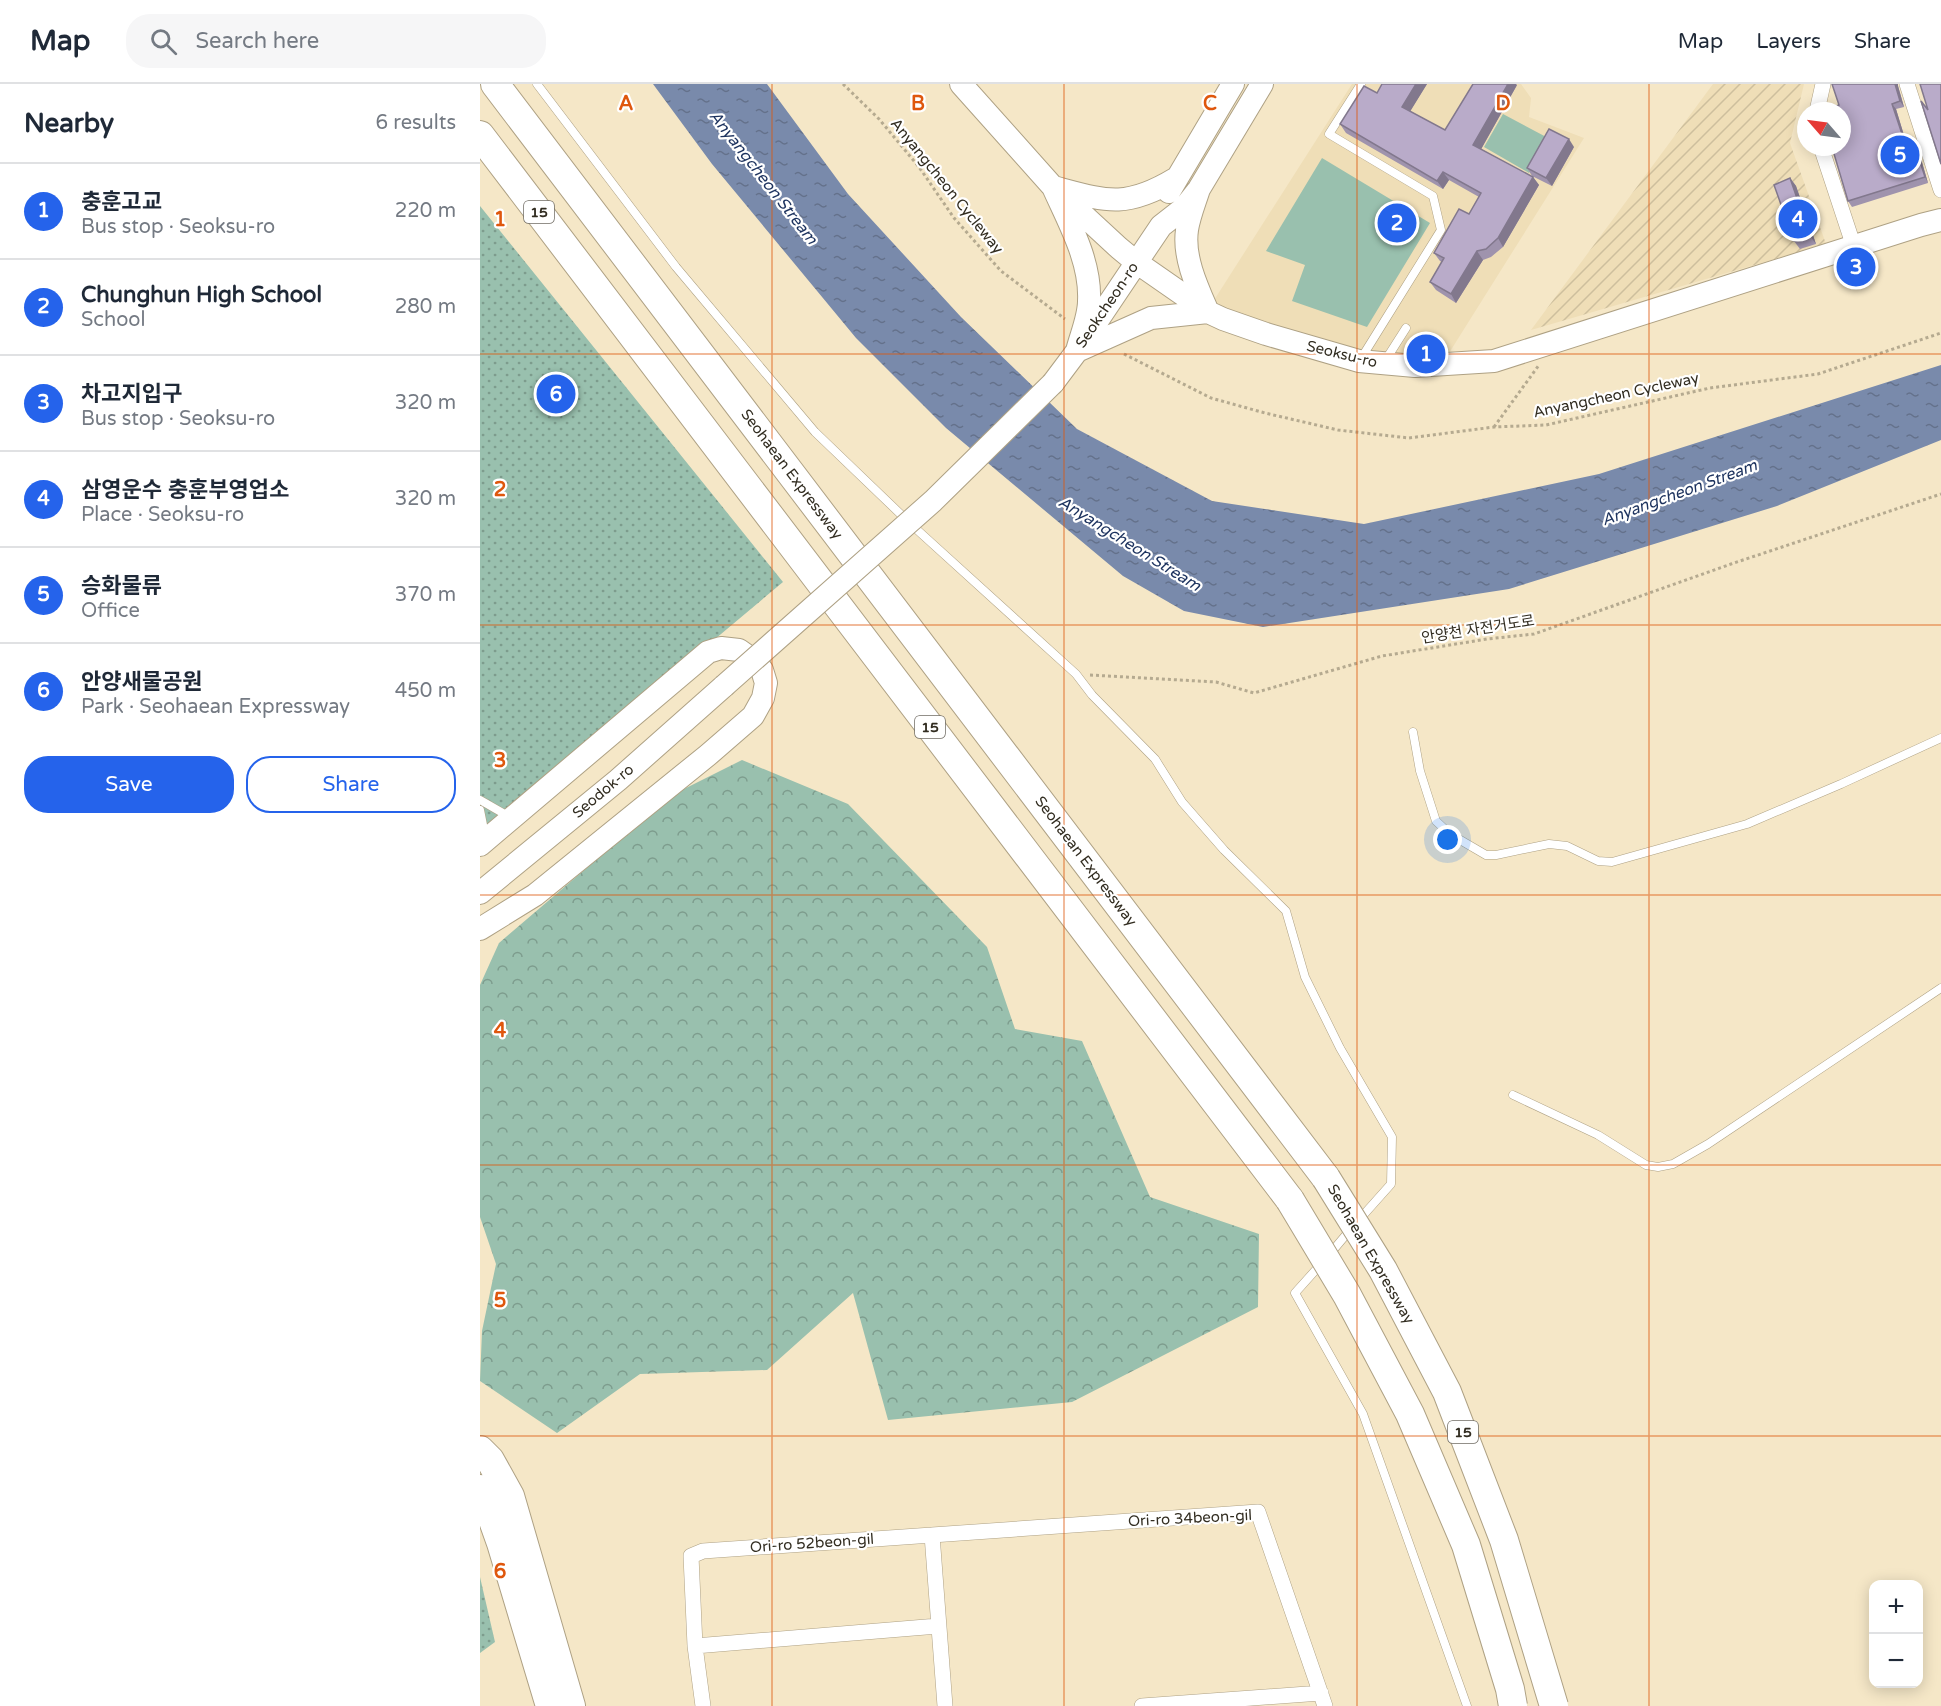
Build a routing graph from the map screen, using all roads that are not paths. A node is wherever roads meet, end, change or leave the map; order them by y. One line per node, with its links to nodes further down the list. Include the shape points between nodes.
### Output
1 (495, 84): 51 (highway, Seohaean Expressway / 15, bridge, via 1326,1178 1383,1270 1448,1392 1504,1540)
2 (537, 84): 49 (lane, via 676,267 815,432 1076,674 1155,759 1189,810 1224,850 1286,911 1305,977 1340,1048 1392,1137 1391,1184 1295,1293 1364,1414)
3 (961, 84): 15 (street, Seoksu-ro)
4 (1233, 84): 14 (street, Seokcheon-ro)
5 (1262, 84): 16 (street, Seokcheon-ro)
6 (1361, 84): 25 (lane, via 1329,134 1433,196 1441,230)
7 (1823, 84): 9 (street)
8 (1907, 84): 12 (street)
9 (1818, 102)
10 (480, 135): 50 (highway, 15, bridge, via 1290,1200 1347,1295 1410,1414 1466,1545)
11 (1941, 136): 12 (street)
12 (1926, 141): 17 (street)
13 (1824, 156): 20 (street)
14 (1175, 179): 15 (street, via 1121,201 1100,200); 19 (street, Seokcheon-ro)
15 (1053, 187): 21 (street, Seoksu-ro); 24 (street, via 1088,274 1089,303)
16 (1199, 189): 19 (street, Seokcheon-ro, via 1184,208); 22 (street, via 1186,240 1194,279)
17 (1941, 190)
18 (1941, 220): 20 (street, Seoksu-ro)
19 (1161, 226): 21 (street, Seokcheon-ro)
20 (1854, 247): 26 (street, Seoksu-ro, via 1494,361 1443,366)
21 (1136, 262): 22 (street, Seoksu-ro); 24 (street, Seokcheon-ro)
22 (1208, 312): 24 (street, via 1151,318); 25 (street, Seoksu-ro, via 1266,334)
23 (1406, 328): 26 (lane)
24 (1077, 351): 27 (street, Seokcheon-ro, bridge, via 1053,383 933,501)
25 (1359, 361): 26 (street, Seoksu-ro)
26 (1383, 364)
27 (724, 686): 34 (street, Seodok-ro, via 618,780)
28 (1413, 732): 29 (lane, via 1436,821 1449,834 1486,855 1549,844 1568,846 1598,861 1612,862 1748,824)
29 (1941, 738)
30 (480, 800): 32 (lane)
31 (480, 810): 33 (lane)
32 (512, 818): 33 (street); 35 (street, via 708,652 721,648 738,650 762,670 766,683 753,716 534,895)
33 (482, 843)
34 (480, 893)
35 (480, 930)
36 (1941, 988): 37 (lane, via 1673,1164 1646,1165 1598,1135)
37 (1513, 1095)
38 (480, 1450): 45 (highway, via 510,1496)
39 (480, 1489): 44 (highway, via 501,1543)
40 (932, 1535): 41 (street); 42 (street, Ori-ro 52beon-gil, via 703,1551 691,1556); 43 (street, Ori-ro 34beon-gil, via 1258,1512)
41 (938, 1626): 42 (street); 47 (street)
42 (695, 1646): 46 (street, Ori-ro 52beon-gil)
43 (1323, 1700): 48 (street, Ori-ro 34beon-gil)
44 (550, 1706)
45 (571, 1706)
46 (704, 1706)
47 (945, 1706)
48 (1142, 1706)
49 (1467, 1706)
50 (1514, 1706)
51 (1554, 1706)

